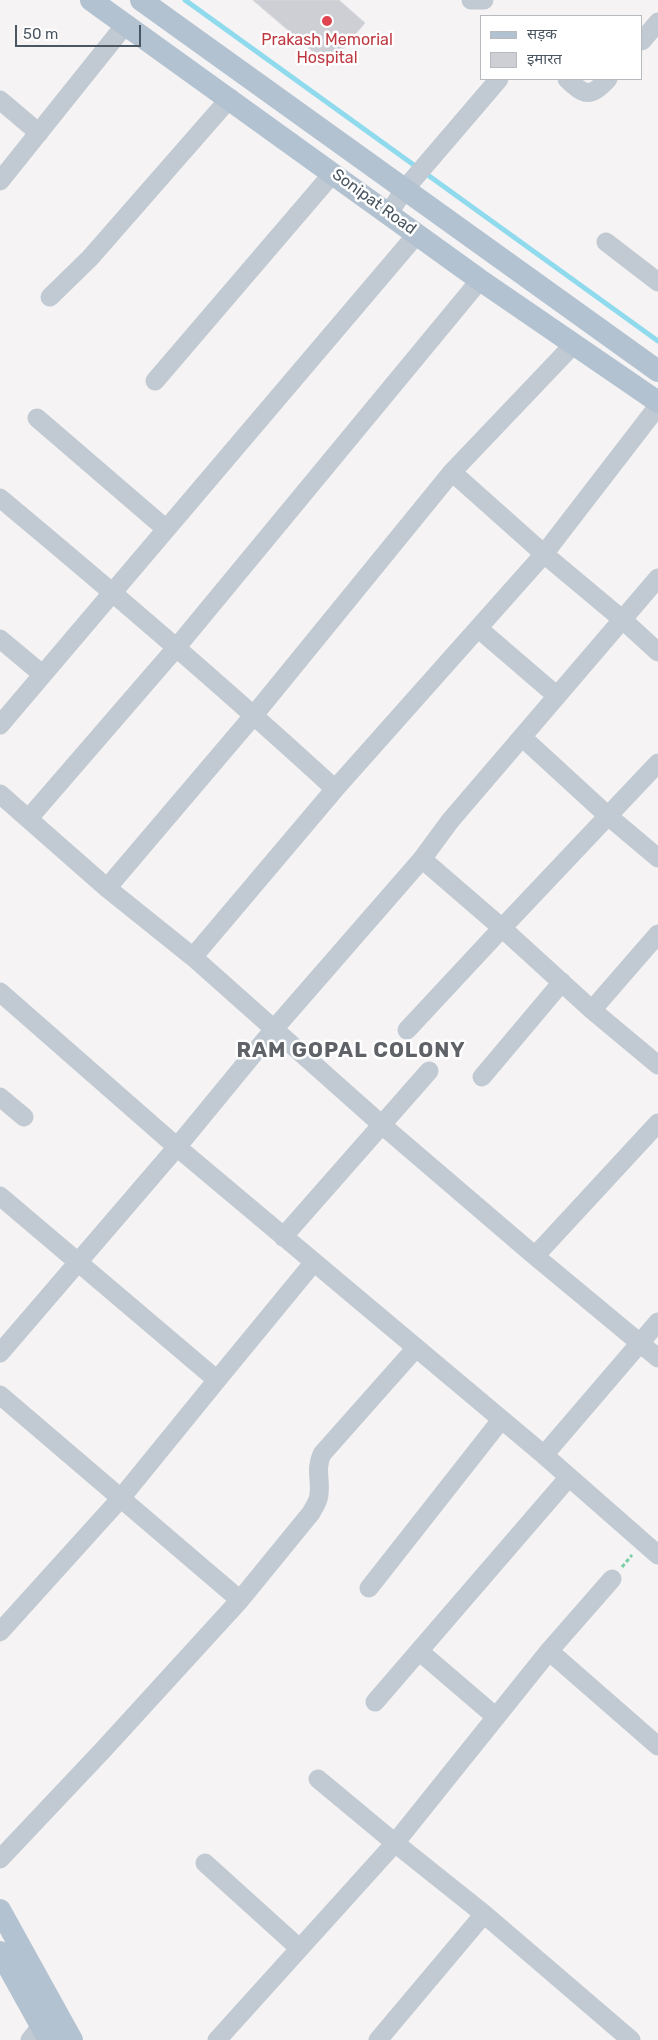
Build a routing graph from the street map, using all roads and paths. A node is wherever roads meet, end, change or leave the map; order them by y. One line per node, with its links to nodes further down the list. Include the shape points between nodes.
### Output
1 (91, 0): 6 (main road, Sonipat Road)
2 (140, 0): 16 (main road, Sonipat Road)
3 (471, 0): 4 (street)
4 (484, 0)
5 (658, 22): 7 (street)
6 (125, 25): 11 (main road, Sonipat Road); 13 (street)
7 (643, 39)
8 (498, 80): 16 (street)
9 (568, 80): 10 (street, via 586,93 593,93)
10 (607, 80)
11 (230, 98): 14 (main road, Sonipat Road); 22 (street, via 90,258)
12 (0, 100): 13 (street)
13 (39, 134): 15 (street)
14 (333, 173): 17 (main road, Sonipat Road); 25 (street)
15 (0, 181)
16 (404, 190): 17 (street); 24 (main road, Sonipat Road)
17 (389, 213): 18 (main road, Sonipat Road)
18 (418, 234): 20 (main road, Sonipat Road); 30 (street)
19 (606, 242): 21 (street)
20 (480, 280): 23 (main road, Sonipat Road); 37 (street)
21 (658, 282)
22 (50, 297)
23 (573, 345): 26 (main road, Sonipat Road); 28 (street)
24 (658, 371)
25 (155, 381)
26 (658, 404): 31 (street)
27 (37, 418): 30 (street)
28 (452, 472): 31 (street); 41 (street)
29 (0, 498): 33 (street)
30 (166, 529): 33 (street)
31 (544, 554): 34 (street); 35 (street)
32 (658, 578): 34 (street)
33 (114, 593): 37 (street); 39 (street)
34 (623, 620): 38 (street); 40 (street)
35 (479, 628): 40 (street); 45 (street)
36 (0, 639): 39 (street)
37 (176, 648): 41 (street); 48 (street)
38 (658, 652)
39 (42, 674): 42 (street)
40 (558, 696): 43 (street)
41 (254, 714): 45 (street); 51 (street)
42 (0, 725)
43 (522, 737): 47 (street); 50 (street)
44 (658, 763): 47 (street)
45 (335, 789): 54 (street)
46 (0, 794): 48 (street)
47 (608, 816): 49 (street); 52 (street)
48 (29, 818): 51 (street)
49 (658, 858)
50 (422, 859): 52 (street); 58 (street)
51 (107, 888): 54 (street)
52 (502, 928): 55 (street); 59 (street)
53 (658, 934): 57 (street)
54 (193, 957): 58 (street)
55 (562, 982): 57 (street); 62 (street)
56 (0, 992): 67 (street)
57 (592, 1010): 60 (street)
58 (274, 1029): 66 (street); 67 (street)
59 (407, 1030)
60 (658, 1065)
61 (429, 1070): 66 (street)
62 (482, 1077)
63 (0, 1097): 64 (street)
64 (24, 1117)
65 (658, 1123): 70 (street)
66 (382, 1125): 69 (street); 70 (street)
67 (177, 1147): 69 (street); 71 (street)
68 (0, 1196): 71 (street)
69 (283, 1237): 72 (street)
70 (535, 1256): 74 (street)
71 (78, 1261): 76 (street); 78 (street)
72 (314, 1262): 75 (street); 78 (street)
73 (658, 1322): 74 (street)
74 (640, 1343): 77 (street); 81 (street)
75 (416, 1348): 80 (street); 88 (street, via 322,1454 317,1473 319,1496 311,1513)
76 (0, 1353)
77 (658, 1358)
78 (218, 1380): 83 (street)
79 (0, 1395): 83 (street)
80 (501, 1420): 81 (street); 87 (street)
81 (544, 1455): 82 (street)
82 (569, 1477): 84 (street); 90 (street)
83 (120, 1498): 88 (street); 89 (street)
84 (643, 1542): 85 (street); 86 (path)
85 (658, 1555)
86 (612, 1579): 91 (street)
87 (369, 1588)
88 (240, 1600): 97 (street)
89 (0, 1632)
90 (419, 1651): 92 (street); 93 (street)
91 (549, 1651): 93 (street); 94 (street)
92 (375, 1702)
93 (496, 1717): 96 (street)
94 (658, 1746)
95 (318, 1779): 96 (street)
96 (395, 1843): 100 (street); 101 (street)
97 (0, 1859)
98 (206, 1864): 101 (street)
99 (0, 1910): 104 (main road)
100 (484, 1914): 106 (street); 107 (street)
101 (299, 1948): 105 (street)
102 (0, 1952): 103 (main road)
103 (40, 2035)
104 (72, 2040)
105 (217, 2040)
106 (378, 2040)
107 (631, 2040)

